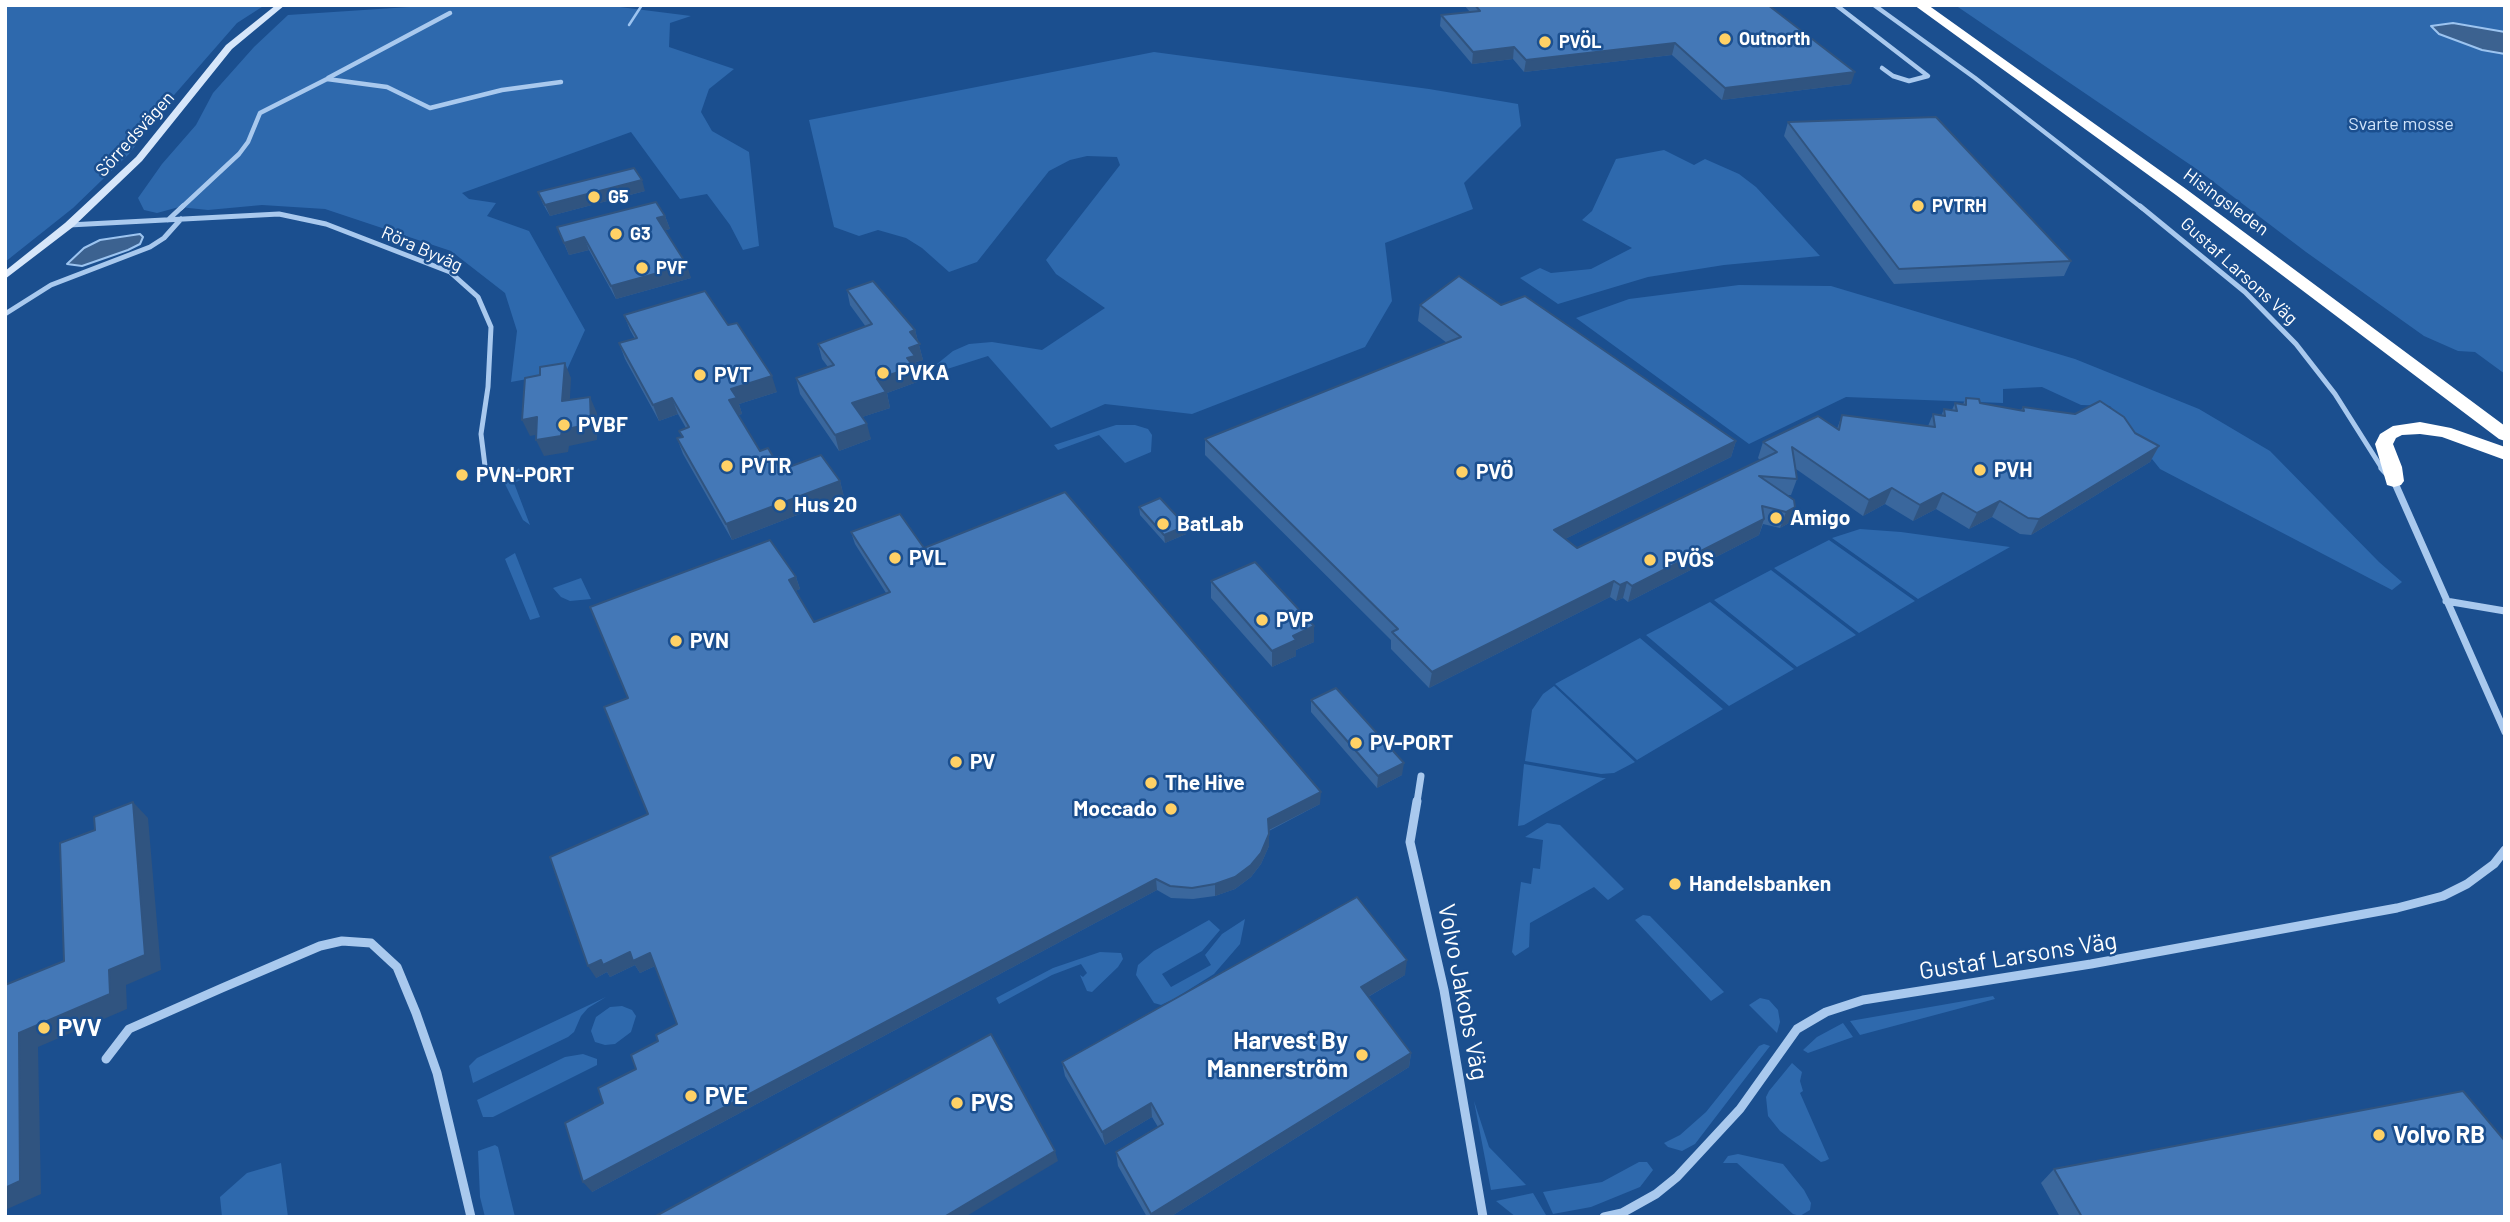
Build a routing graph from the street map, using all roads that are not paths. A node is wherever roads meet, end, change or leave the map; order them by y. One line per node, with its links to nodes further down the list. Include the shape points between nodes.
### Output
1 (281, 5): 12 (street, Sörredsvägen, via 229,47 139,159)
2 (1836, 5): 7 (street, via 1928,76 1903,80)
3 (1874, 5): 19 (street, Gustaf Larsons Väg, via 2077,157 2245,292 2316,369)
4 (1920, 5): 16 (highway, Hisingsleden)
5 (1931, 5): 15 (highway, Hisingsleden)
6 (450, 13): 8 (street)
7 (1882, 68)
8 (327, 79): 9 (street, via 387,87 430,108 502,90); 11 (street, via 260,113 239,154)
9 (561, 82)
10 (181, 219): 11 (street, Röra Byväg); 14 (street, via 150,247 51,285); 18 (street, Röra Byväg, via 262,214 304,218 427,262 461,279 482,304 491,327 481,434)
11 (168, 220): 12 (street, Röra Byväg)
12 (69, 225): 13 (street, Sörredsvägen)
13 (5, 276)
14 (5, 314)
15 (2505, 422)
16 (2505, 435)
17 (2505, 454): 19 (highway, via 2445,432 2399,430 2389,434 2384,444)
18 (485, 466)
19 (2394, 481): 20 (street, Gustaf Larsons Väg)
20 (2446, 601): 21 (street); 22 (street, Gustaf Larsons Väg)
21 (2505, 611)
22 (2505, 732)
23 (1422, 776): 27 (street, Volvo Jakobs Väg, via 1410,842 1444,990)
24 (2505, 850): 28 (street, Gustaf Larsons Väg, via 2467,884 2443,896 2397,908 1863,1000 1826,1012 1797,1029 1740,1110 1677,1177 1656,1195)
25 (106, 1059): 26 (street, via 129,1029 222,988 320,946 342,941 371,943 397,967 416,1013 437,1073)
26 (471, 1217)
27 (1483, 1217)
28 (1604, 1217)

